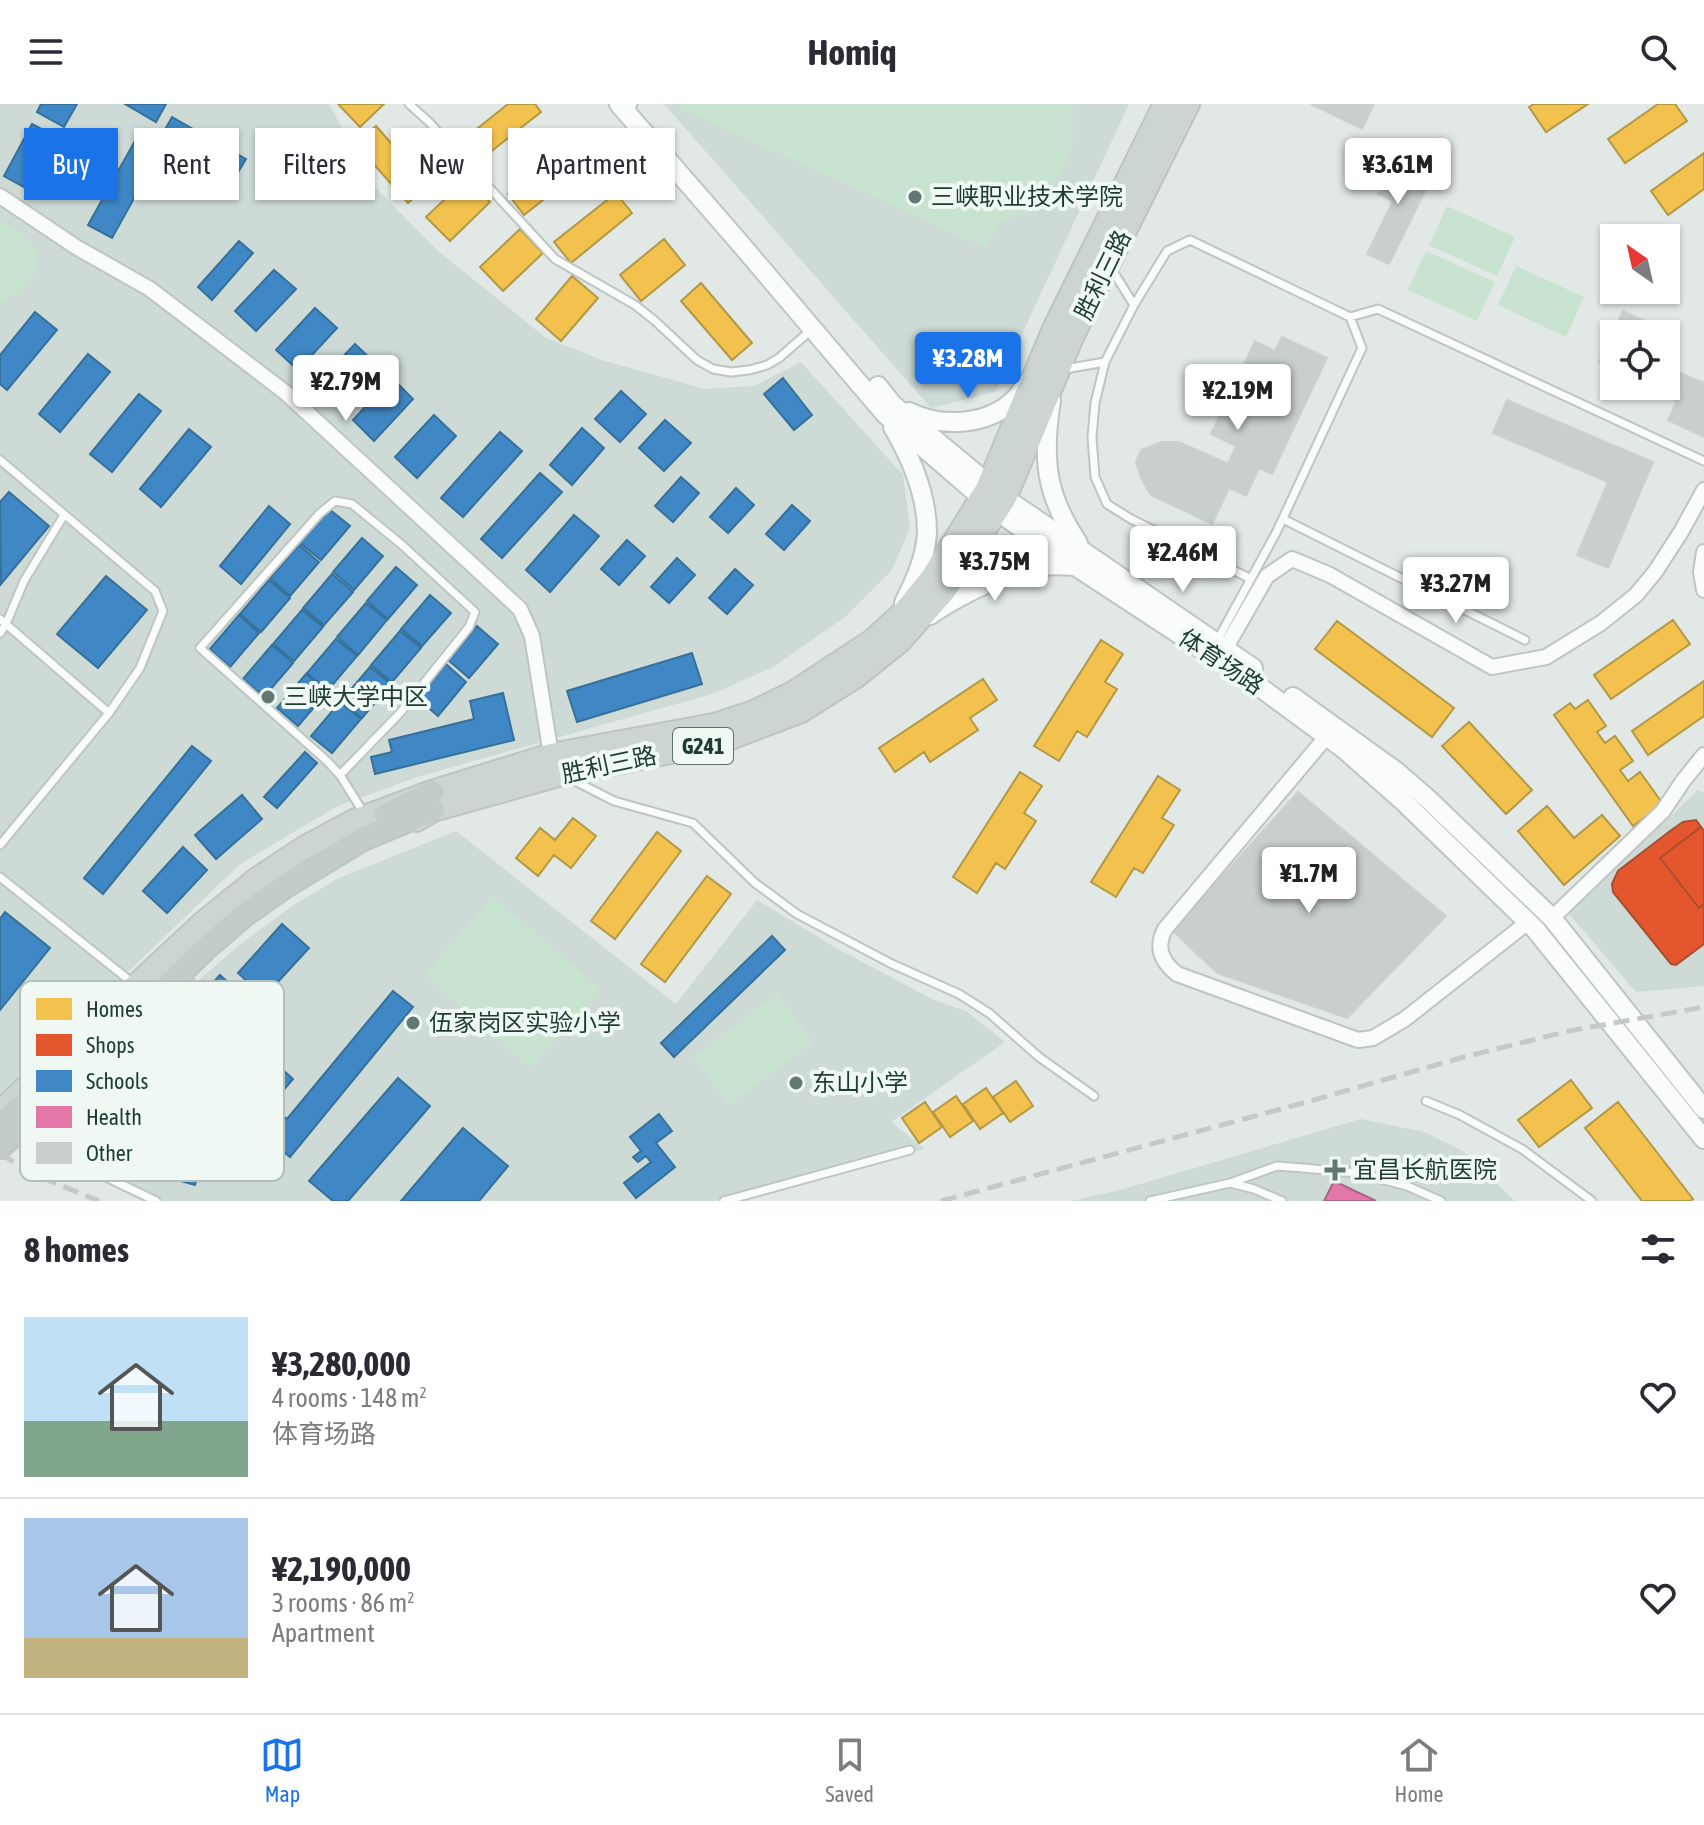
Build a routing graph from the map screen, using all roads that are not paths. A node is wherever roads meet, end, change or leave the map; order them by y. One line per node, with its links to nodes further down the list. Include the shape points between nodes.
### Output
1 (409, 104): 9 (lane, via 555,259 635,305 713,369 767,365)
2 (629, 104): 9 (main road, 体育场路); 12 (main road, 体育场路)
3 (1165, 104): 11 (main road, 胜利三路 / G241, via 1061,315)
4 (1188, 104): 6 (main road, 胜利三路 / G241)
5 (0, 196): 31 (street, via 150,289 286,393 520,609 532,636)
6 (1108, 264): 7 (lane); 11 (main road, 胜利三路 / G241)
7 (1134, 305): 8 (lane, via 1167,251 1190,240); 10 (lane)
8 (1350, 317): 14 (lane, via 1378,309); 18 (lane, via 1362,348)
9 (813, 329): 12 (main road, 体育场路)
10 (1105, 362): 11 (lane); 21 (lane, via 1092,437 1095,477 1107,504)
11 (1050, 373): 12 (main road, via 995,413 973,420 952,423); 16 (main road, 胜利三路 / G241); 20 (main road, via 1046,455 1051,489)
12 (889, 409): 16 (main road, 体育场路); 24 (main road, via 916,476 927,533)
13 (0, 460): 17 (lane)
14 (1704, 461)
15 (1704, 490): 27 (street, via 1636,595 1546,657 1492,667 1292,559 1267,576)
16 (993, 498): 20 (main road, 体育场路); 24 (main road, 胜利三路 / G241)
17 (64, 515): 23 (lane); 28 (lane, via 155,591 163,611 140,668)
18 (1283, 519): 21 (lane); 26 (lane)
19 (1704, 552): 22 (street)
20 (1080, 559): 24 (main road, via 983,585); 27 (main road, 体育场路); 29 (main road, 体育场路)
21 (1251, 579): 27 (lane)
22 (1704, 590)
23 (3, 622): 25 (lane); 28 (lane)
24 (904, 623): 31 (main road, 胜利三路 / G241, via 754,712)
25 (0, 633)
26 (1525, 640)
27 (1220, 646): 37 (main road, 体育场路, via 1397,772)
28 (109, 713): 35 (lane)
29 (1327, 736): 38 (main road, 体育场路); 38 (street, via 1165,929 1159,948 1168,966 1177,974 1358,1040 1388,1031)
30 (1704, 755): 37 (street, via 1663,811)
31 (556, 765): 33 (main road, 胜利三路 / G241); 45 (lane, via 614,801 693,823 755,883 797,914 959,994)
32 (340, 775): 32 (lane, via 200,648 335,501 352,504 475,612 469,627 400,713); 34 (lane)
33 (432, 801): 34 (highway, G241); 43 (main road, 胜利三路 / G241, via 252,919)
34 (363, 828): 40 (main road, G241, via 304,848 257,879); 41 (highway, G241, via 240,906); 42 (highway, G241, via 226,931)
35 (0, 845)
36 (0, 877): 39 (lane)
37 (1552, 918): 48 (main road, 体育场路)
38 (1528, 922): 52 (main road, 体育场路)
39 (130, 981)
40 (141, 981)
41 (156, 981)
42 (174, 981)
43 (186, 981)
44 (20, 1093): 49 (main road, G241)
45 (1094, 1096)
46 (1426, 1101): 64 (lane, via 1522,1149)
47 (20, 1107): 50 (highway, G241)
48 (1704, 1109)
49 (0, 1112)
50 (0, 1125)
51 (20, 1128): 54 (highway, G241)
52 (1704, 1139)
53 (20, 1142): 56 (main road, 胜利三路 / G241)
54 (0, 1147)
55 (910, 1150): 60 (lane)
56 (0, 1161)
57 (114, 1181): 59 (lane)
58 (1230, 1183): 61 (lane); 62 (lane); 63 (lane, via 1277,1166 1303,1168 1359,1173)
59 (156, 1201)
60 (724, 1201)
61 (1150, 1201)
62 (1282, 1201)
63 (1441, 1201)
64 (1592, 1201)

